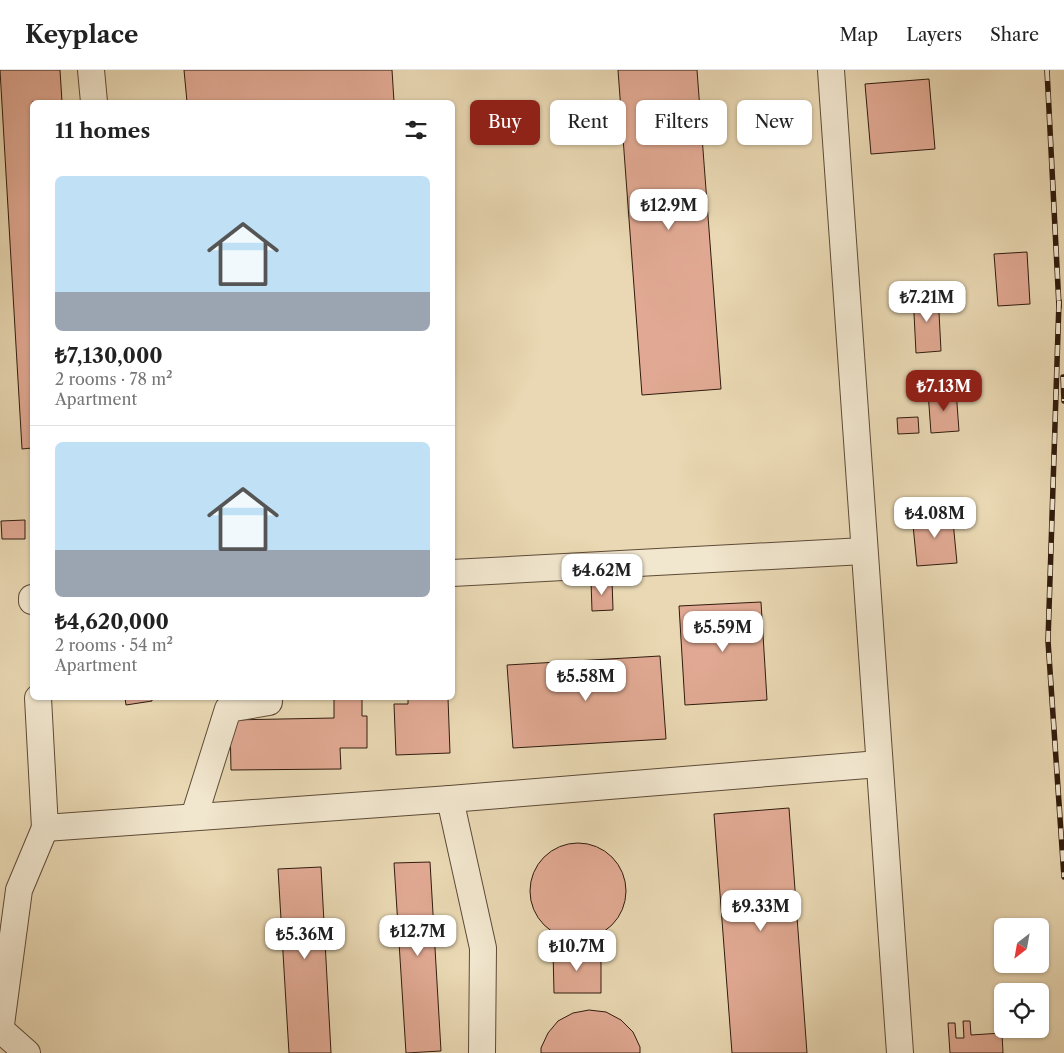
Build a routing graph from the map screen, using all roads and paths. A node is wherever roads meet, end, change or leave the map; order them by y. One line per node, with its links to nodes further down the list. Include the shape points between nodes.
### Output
1 (91, 70): 3 (lane)
2 (831, 70): 4 (lane)
3 (94, 100)
4 (864, 551): 5 (lane); 8 (lane)
5 (455, 573)
6 (38, 700): 11 (lane)
7 (269, 700): 10 (lane, via 228,709)
8 (880, 764): 9 (lane); 15 (lane)
9 (450, 799): 10 (lane); 14 (lane, via 483,948)
10 (194, 817): 11 (lane)
11 (45, 828): 12 (lane, via 19,890)
12 (1, 1031): 13 (lane)
13 (27, 1053)
14 (482, 1053)
15 (900, 1053)

